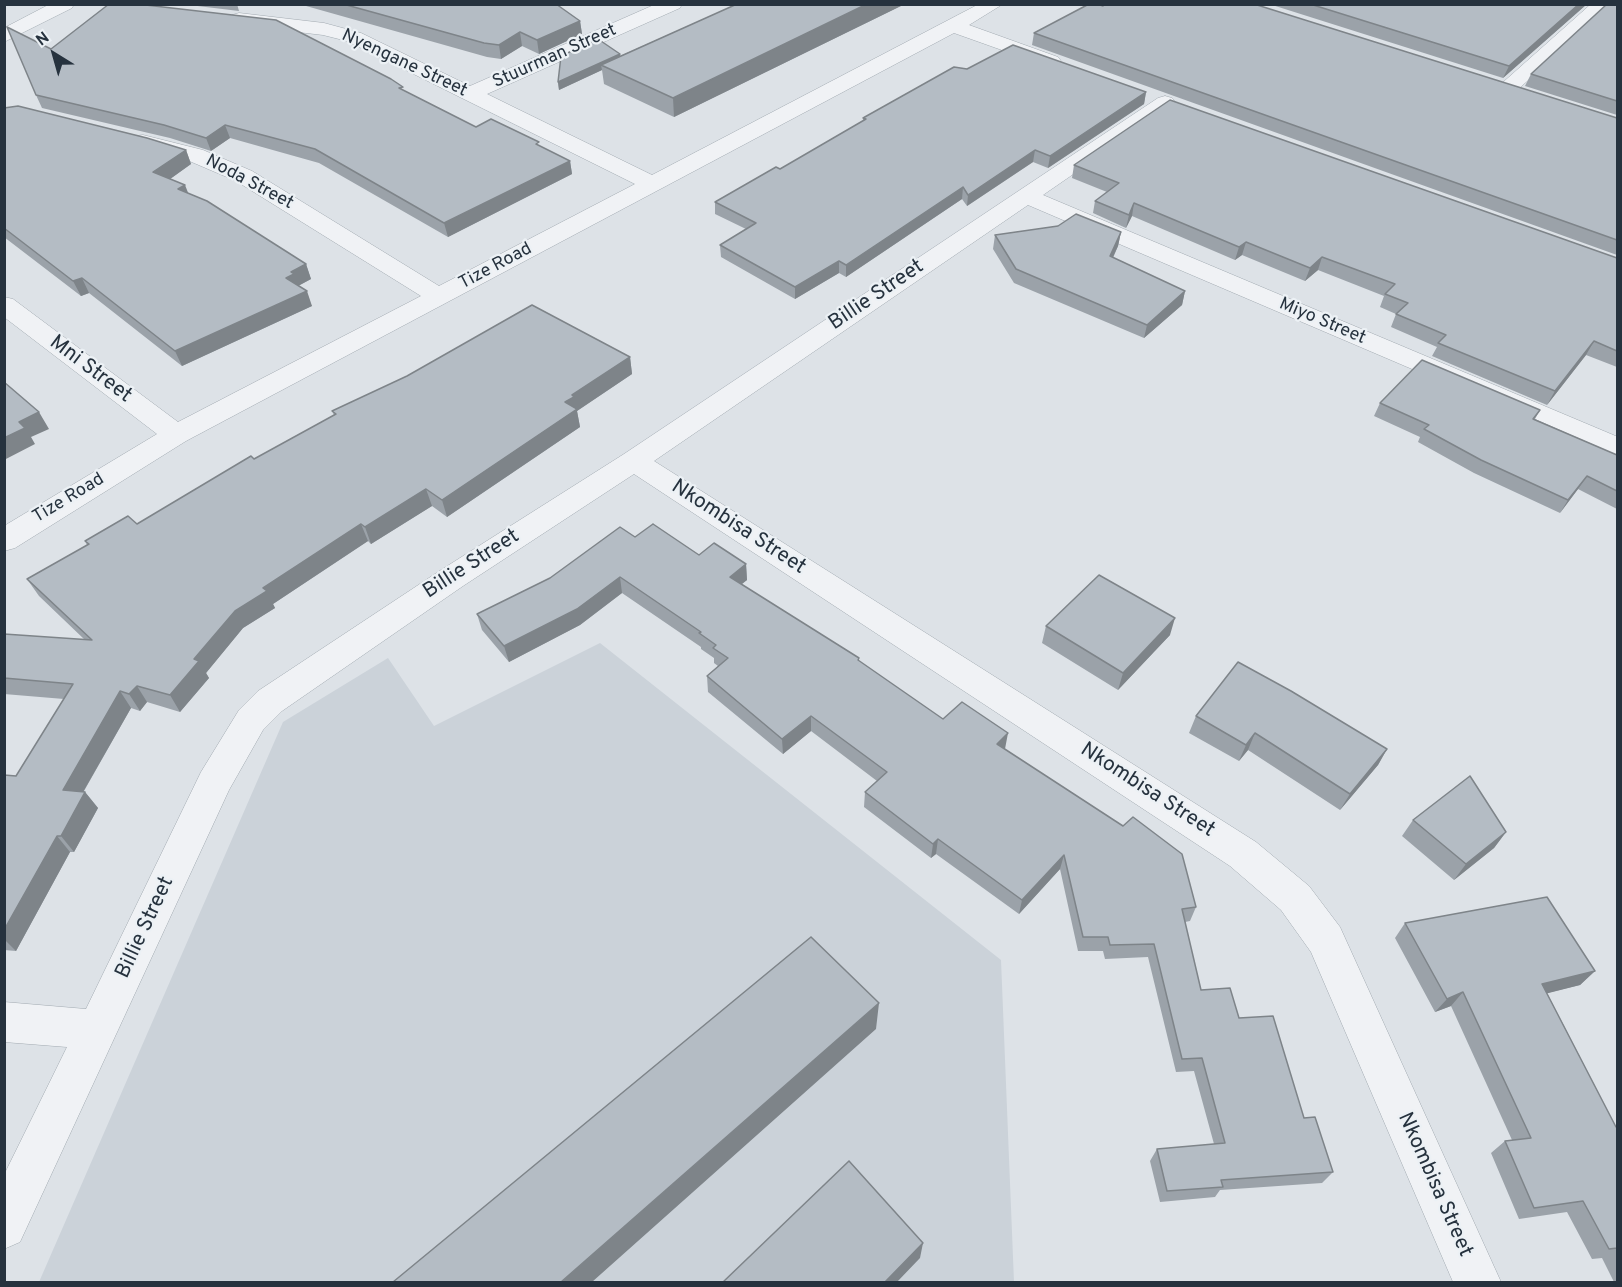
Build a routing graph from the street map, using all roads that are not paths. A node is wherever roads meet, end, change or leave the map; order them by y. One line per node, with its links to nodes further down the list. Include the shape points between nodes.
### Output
1 (65, 4): 9 (street)
2 (673, 4): 7 (street, Stuurman Street)
3 (994, 4): 8 (street, Tize Road)
4 (1603, 4): 12 (street)
5 (624, 9): 7 (street)
6 (221, 17): 13 (street, Nyengane Street, via 340,32)
7 (645, 17): 13 (street, Stuurman Street)
8 (954, 26): 10 (street); 17 (street, Tize Road)
9 (4, 36)
10 (1065, 66)
11 (1484, 82): 12 (street)
12 (1507, 89): 14 (street)
13 (470, 94): 17 (street, Nyengane Street)
14 (1529, 96)
15 (1165, 102): 18 (street, Billie Street)
16 (128, 137): 19 (street, Noda Street, via 195,155 244,176)
17 (651, 183): 19 (street, Tize Road)
18 (1026, 196): 22 (street, Miyo Street); 23 (street, Billie Street)
19 (440, 297): 21 (street, Tize Road)
20 (4, 304): 21 (street, Mni Street)
21 (176, 435): 24 (street, Tize Road)
22 (1617, 448)
23 (634, 461): 26 (street, Billie Street, via 291,684 251,720 214,783); 28 (street, Nkombisa Street, via 1243,854 1295,898 1326,940)
24 (4, 540)
25 (4, 1022): 26 (street)
26 (97, 1030): 27 (street, Billie Street)
27 (4, 1226)
28 (1477, 1282)

